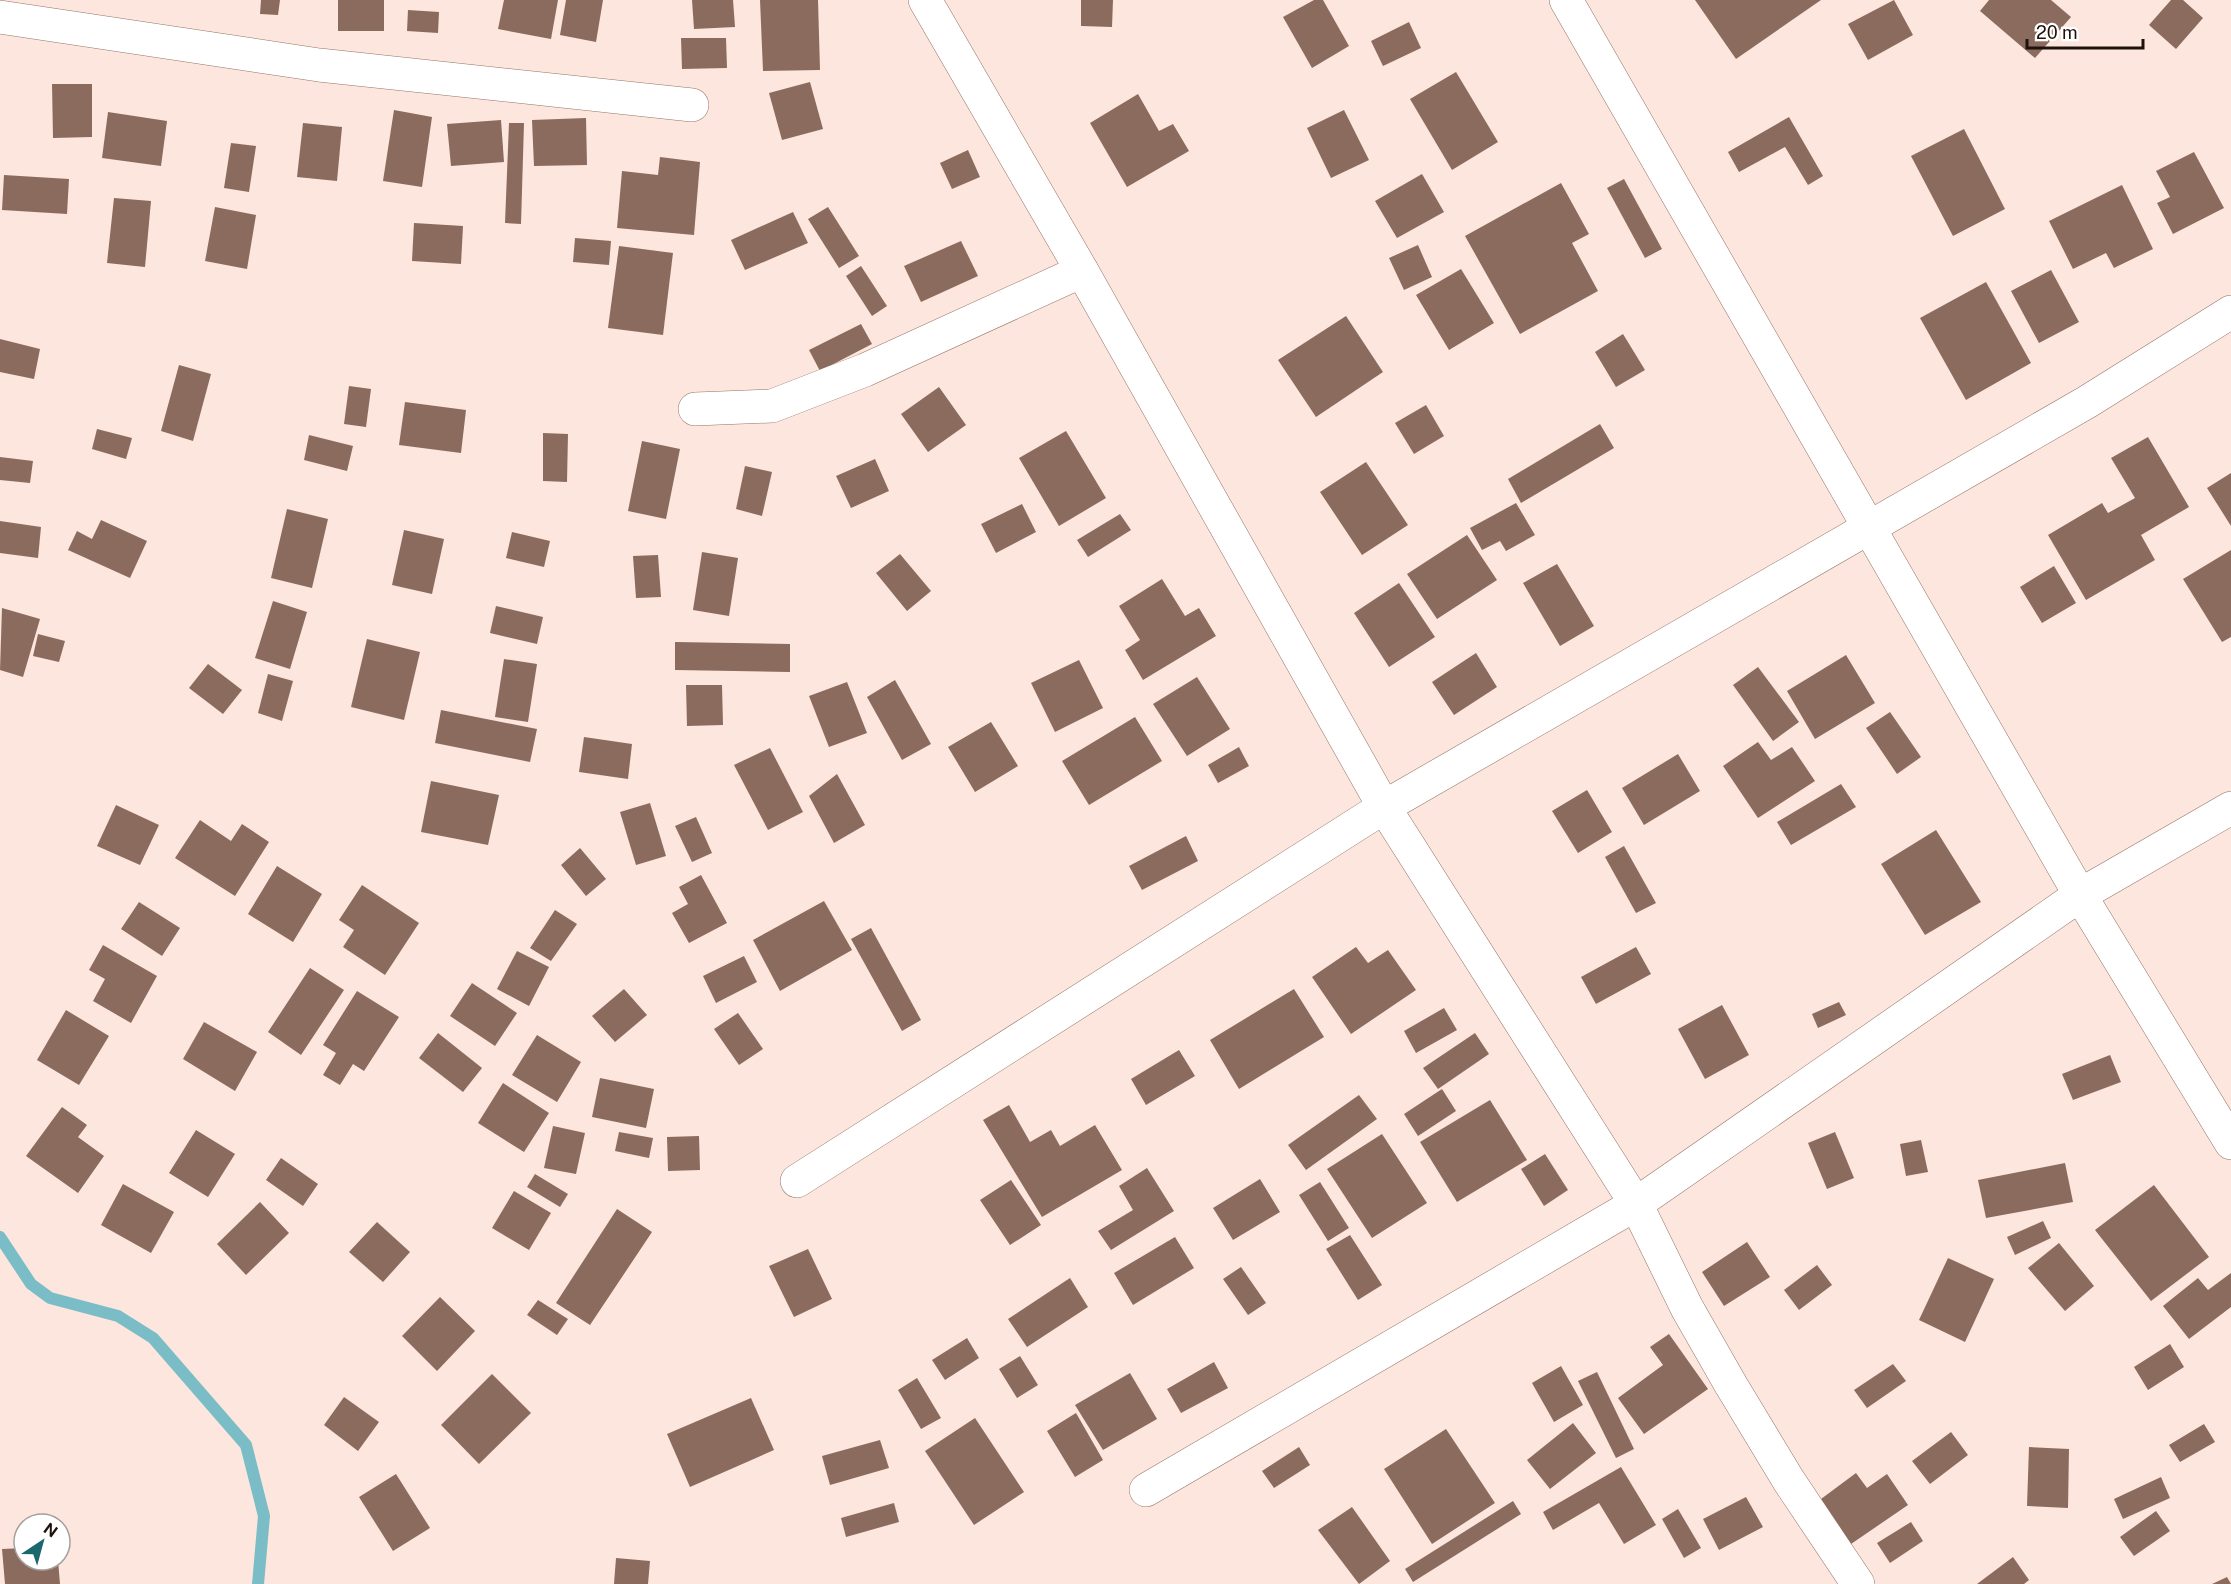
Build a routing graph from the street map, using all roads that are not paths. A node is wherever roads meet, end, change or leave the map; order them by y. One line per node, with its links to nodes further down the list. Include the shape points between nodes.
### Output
1 (925, 0): 5 (street)
2 (1566, 0): 8 (street)
3 (0, 17): 4 (street, via 319,65)
4 (692, 105)
5 (1082, 271): 7 (street, via 865,370 772,406); 9 (street)
6 (2231, 312): 8 (street, via 2087,402)
7 (695, 410)
8 (1867, 528): 9 (street); 11 (street)
9 (1384, 807): 13 (street); 14 (street)
10 (2231, 808): 11 (street)
11 (2080, 895): 12 (street); 14 (street)
12 (2231, 1143)
13 (797, 1181)
14 (1636, 1204): 15 (street); 16 (street, via 1725,1375)
15 (1146, 1490)
16 (1858, 1584)

